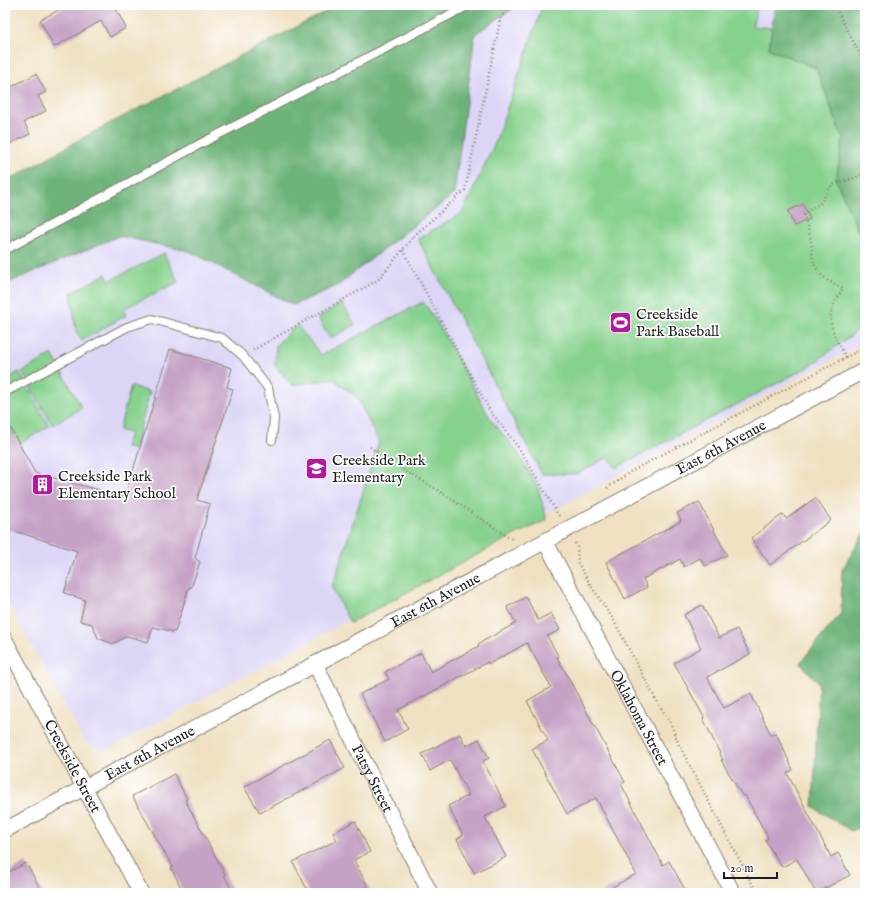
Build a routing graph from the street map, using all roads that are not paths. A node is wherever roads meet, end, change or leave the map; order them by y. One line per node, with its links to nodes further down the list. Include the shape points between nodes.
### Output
1 (469, 5): 2 (lane, via 202,143)
2 (5, 250)
3 (865, 370): 6 (street, East 6th Avenue)
4 (5, 392): 5 (lane, via 127,327 152,319 222,338 243,356 268,388 274,418)
5 (272, 440)
6 (545, 541): 8 (street, East 6th Avenue); 13 (street, Oklahoma Street)
7 (5, 640): 9 (street, Creekside Street)
8 (315, 664): 9 (street, East 6th Avenue); 12 (street, Patsy Street)
9 (84, 788): 10 (street, East 6th Avenue); 11 (street, Creekside Street)
10 (5, 830)
11 (141, 893)
12 (430, 893)
13 (733, 893)

